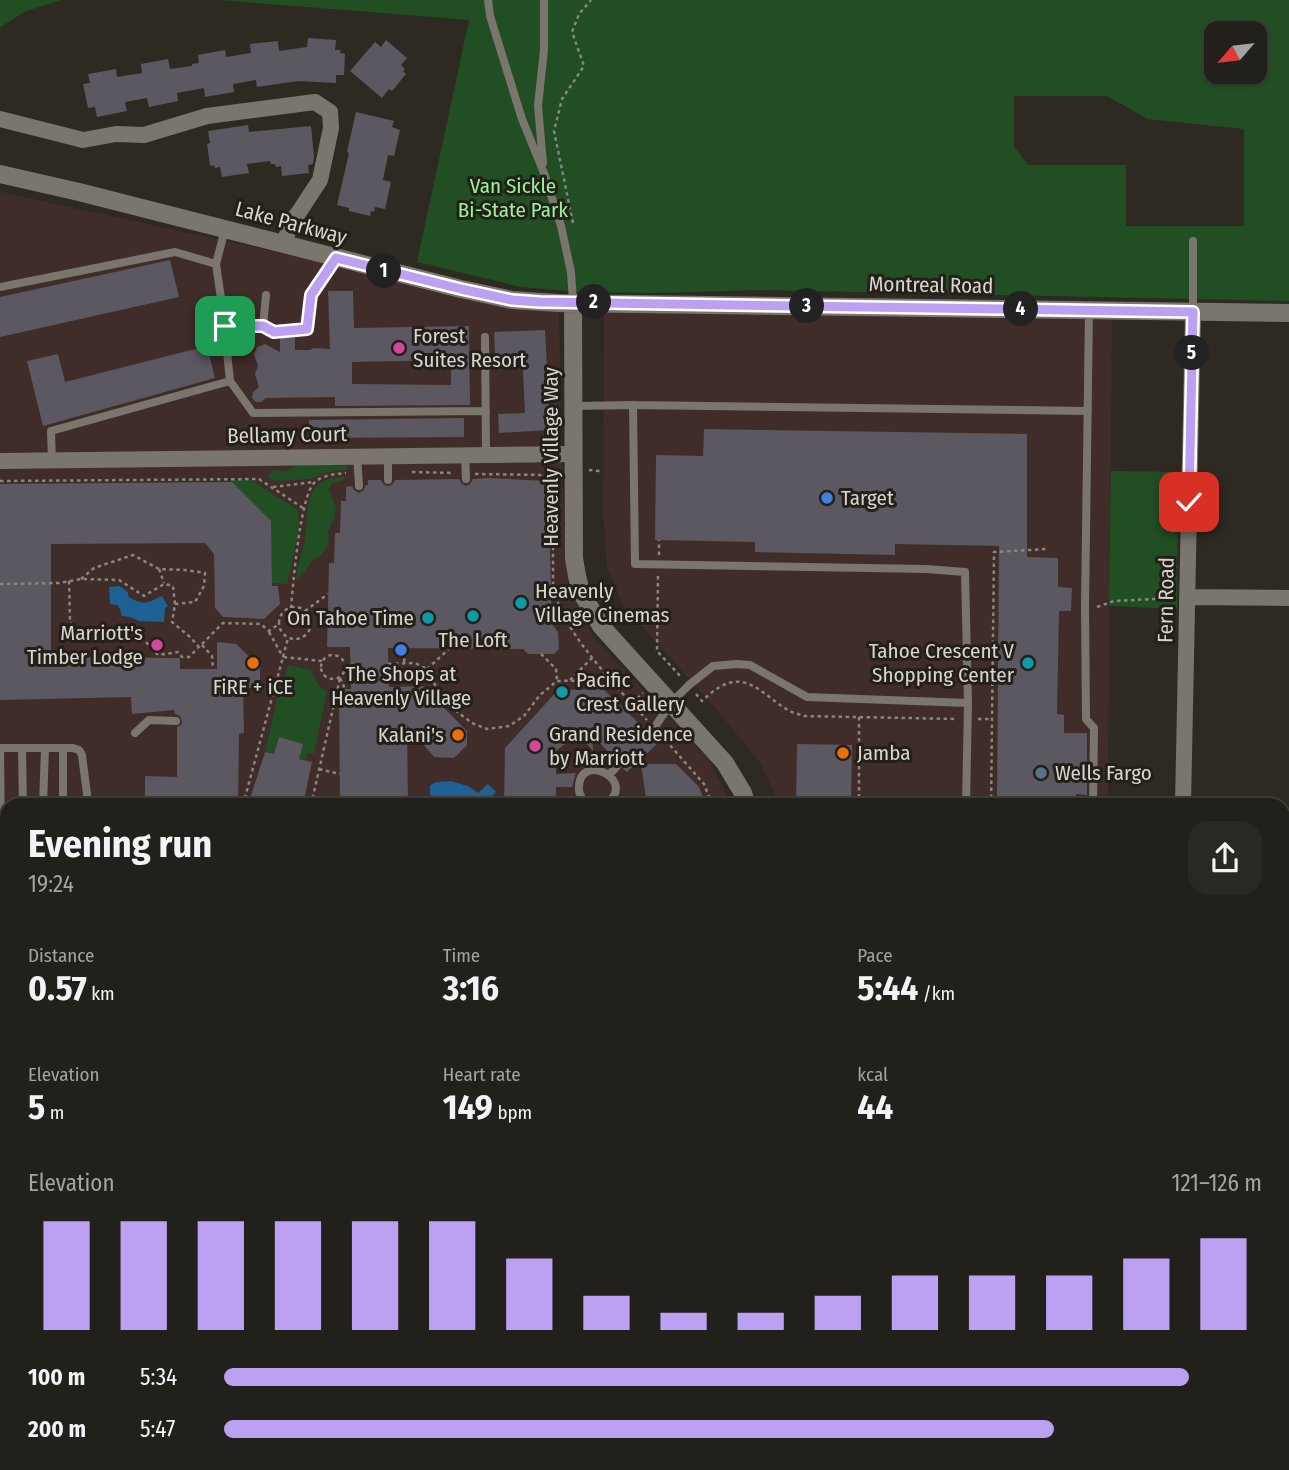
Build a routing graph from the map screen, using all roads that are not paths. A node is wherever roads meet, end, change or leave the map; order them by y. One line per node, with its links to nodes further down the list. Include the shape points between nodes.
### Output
1 (488, 0): 4 (lane, via 522,119)
2 (544, 0): 4 (lane, via 538,106)
3 (0, 119): 8 (street, via 83,140 144,135 207,116 315,102 330,112 320,180 292,221)
4 (544, 173): 13 (lane, via 568,254)
5 (0, 174): 6 (street, Lake Parkway)
6 (225, 229): 8 (street, Lake Parkway); 10 (lane)
7 (1193, 241): 15 (lane)
8 (284, 243): 9 (street, Lake Parkway)
9 (336, 258): 13 (street, Lake Parkway, via 512,300); 18 (lane, via 311,295 307,329 274,332)
10 (216, 264): 11 (lane, via 175,253); 17 (lane)
11 (0, 287)
12 (266, 295): 18 (lane)
13 (573, 302): 14 (street, Montreal Road); 22 (street, Heavenly Village Way)
14 (1089, 310): 15 (street, Montreal Road); 24 (lane)
15 (1193, 312): 16 (street, Montreal Road); 35 (street, Fern Road)
16 (1289, 313)
17 (225, 326): 18 (lane); 20 (lane)
18 (263, 326)
19 (485, 337): 23 (lane)
20 (230, 381): 23 (lane, via 253,413); 30 (lane, via 51,431)
21 (634, 405): 22 (lane); 24 (lane); 38 (lane, via 635,564 965,572)
22 (574, 406): 27 (street, Heavenly Village Way)
23 (486, 411): 26 (lane)
24 (1088, 411): 56 (lane, via 1086,719 1094,728)
25 (465, 454): 26 (street, Bellamy Court); 29 (street, Bellamy Court); 33 (lane)
26 (486, 454): 27 (street, Bellamy Court)
27 (574, 454): 37 (street, Heavenly Village Way, via 574,558 581,592 601,626)
28 (358, 455): 29 (street, Bellamy Court); 30 (street, Bellamy Court); 34 (lane)
29 (387, 455): 32 (lane)
30 (52, 460): 31 (street, Bellamy Court)
31 (0, 461)
32 (388, 476)
33 (465, 476)
34 (359, 486)
35 (1187, 597): 36 (street); 57 (street, Fern Road)
36 (1289, 598)
37 (671, 703): 38 (lane, via 713,666 737,664 750,665 807,697); 41 (lane); 54 (street, Heavenly Village Way, via 725,762)
38 (968, 703): 55 (lane)
39 (176, 721): 40 (lane, via 149,720)
40 (135, 733)
41 (650, 734)
42 (0, 748): 43 (lane); 58 (lane)
43 (22, 748): 44 (lane); 48 (lane)
44 (45, 748): 45 (lane); 49 (lane)
45 (63, 749): 50 (lane); 51 (lane, via 79,750 82,755)
46 (619, 764): 47 (lane)
47 (610, 775): 52 (lane, via 592,770 579,783); 53 (lane, via 615,785)
48 (23, 798)
49 (43, 798)
50 (63, 798)
51 (87, 798)
52 (581, 798)
53 (612, 798)
54 (745, 798)
55 (966, 798)
56 (1093, 798)
57 (1183, 798)
58 (0, 834)

